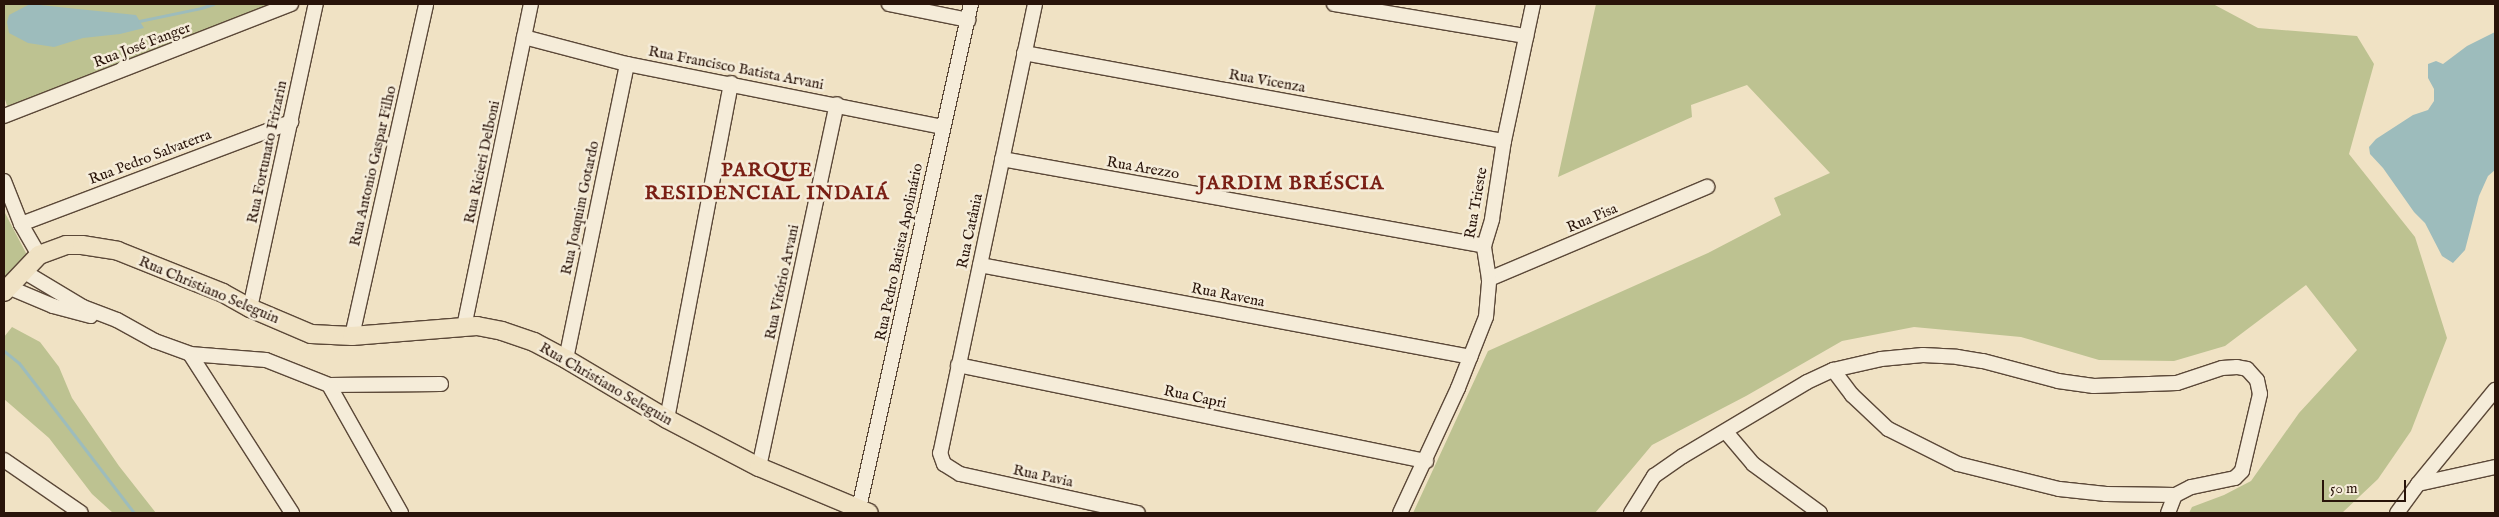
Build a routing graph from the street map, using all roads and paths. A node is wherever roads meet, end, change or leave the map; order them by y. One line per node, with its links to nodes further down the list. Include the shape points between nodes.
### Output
1 (291, 4): 17 (street, Rua José Fanger)
2 (316, 4): 18 (street, Rua Fortunato Frizarin)
3 (426, 4): 34 (street, Rua Antonio Gaspar Filho)
4 (531, 4): 12 (street, Rua Ricieri Delboni)
5 (889, 4): 10 (street)
6 (971, 4): 10 (street, Rua Pedro Batista Apolinário)
7 (1035, 4): 13 (street, Rua Catânia)
8 (1334, 4): 11 (street)
9 (1533, 4): 11 (street, Rua Trieste)
10 (968, 20): 19 (street, Rua Pedro Batista Apolinário)
11 (1526, 36): 20 (street, Rua Trieste)
12 (524, 37): 14 (street, Rua Francisco Batista Arvani); 33 (street, Rua Ricieri Delboni)
13 (1024, 53): 20 (street, Rua Vicenza); 21 (street, Rua Catânia)
14 (627, 64): 15 (street, Rua Francisco Batista Arvani); 37 (street, Rua Joaquim Gotardo)
15 (730, 83): 16 (street, Rua Francisco Batista Arvani); 43 (street)
16 (837, 104): 19 (street, Rua Francisco Batista Arvani); 48 (street, Rua Vitório Arvani)
17 (4, 116)
18 (291, 122): 24 (street, Rua Pedro Salvaterra); 31 (street, Rua Fortunato Frizarin)
19 (943, 127): 52 (street, Rua Pedro Batista Apolinário)
20 (1504, 141): 25 (street, Rua Trieste, via 1492,219)
21 (1002, 159): 25 (street, Rua Arezzo); 27 (street, Rua Catânia)
22 (4, 181): 24 (street)
23 (1707, 187): 29 (street, Rua Pisa)
24 (21, 224): 26 (street)
25 (1484, 246): 29 (street, Rua Trieste)
26 (39, 254): 28 (main road, Rua Christiano Seleguin); 31 (main road, Rua Christiano Seleguin, via 66,245 102,247 223,293)
27 (980, 265): 36 (street, Rua Ravena); 38 (street, Rua Catânia)
28 (23, 271): 30 (main road, Rua Christiano Seleguin); 32 (street, Rua Christiano Seleguin, via 59,295)
29 (1489, 279): 36 (street, Rua Trieste, via 1486,317)
30 (6, 290): 32 (street, Rua Christiano Seleguin, via 80,315)
31 (250, 308): 34 (main road, Rua Christiano Seleguin, via 311,334)
32 (117, 320): 35 (street, Rua Christiano Seleguin)
33 (464, 326): 34 (main road, Rua Christiano Seleguin); 37 (main road, Rua Christiano Seleguin, via 502,331 534,342)
34 (352, 336)
35 (190, 354): 41 (street, Rua Christiano Seleguin, via 266,360); 55 (street)
36 (1470, 357): 46 (street, Rua Trieste)
37 (566, 359): 43 (main road, Rua Christiano Seleguin)
38 (958, 365): 46 (street, Rua Capri); 47 (street, Rua Catânia, via 940,454)
39 (1833, 370): 44 (street, via 1807,382); 51 (street, via 1852,395 1888,429 1958,464 2059,489 2106,494); 51 (street, via 1923,354 1983,361 2058,382 2094,386 2177,383 2222,368 2247,369 2257,380 2260,394 2242,471 2235,478 2191,487)
40 (441, 384): 41 (street, Rua Christiano Seleguin)
41 (330, 385): 56 (street)
42 (2495, 390): 50 (street)
43 (667, 419): 48 (main road, Rua Christiano Seleguin)
44 (1726, 432): 53 (street, via 1654,476); 59 (street, via 1753,464)
45 (4, 460): 54 (street)
46 (1426, 461): 58 (street, Rua Trieste)
47 (944, 464): 57 (street, Rua Pavia, via 960,474)
48 (759, 467): 52 (main road, Rua Christiano Seleguin)
49 (2495, 467): 50 (street)
50 (2418, 484): 61 (street)
51 (2175, 495): 60 (street)
52 (864, 511)
53 (1638, 511)
54 (81, 513)
55 (292, 513)
56 (401, 513)
57 (1138, 513)
58 (1400, 513)
59 (1820, 513)
60 (2168, 513)
61 (2397, 513)

